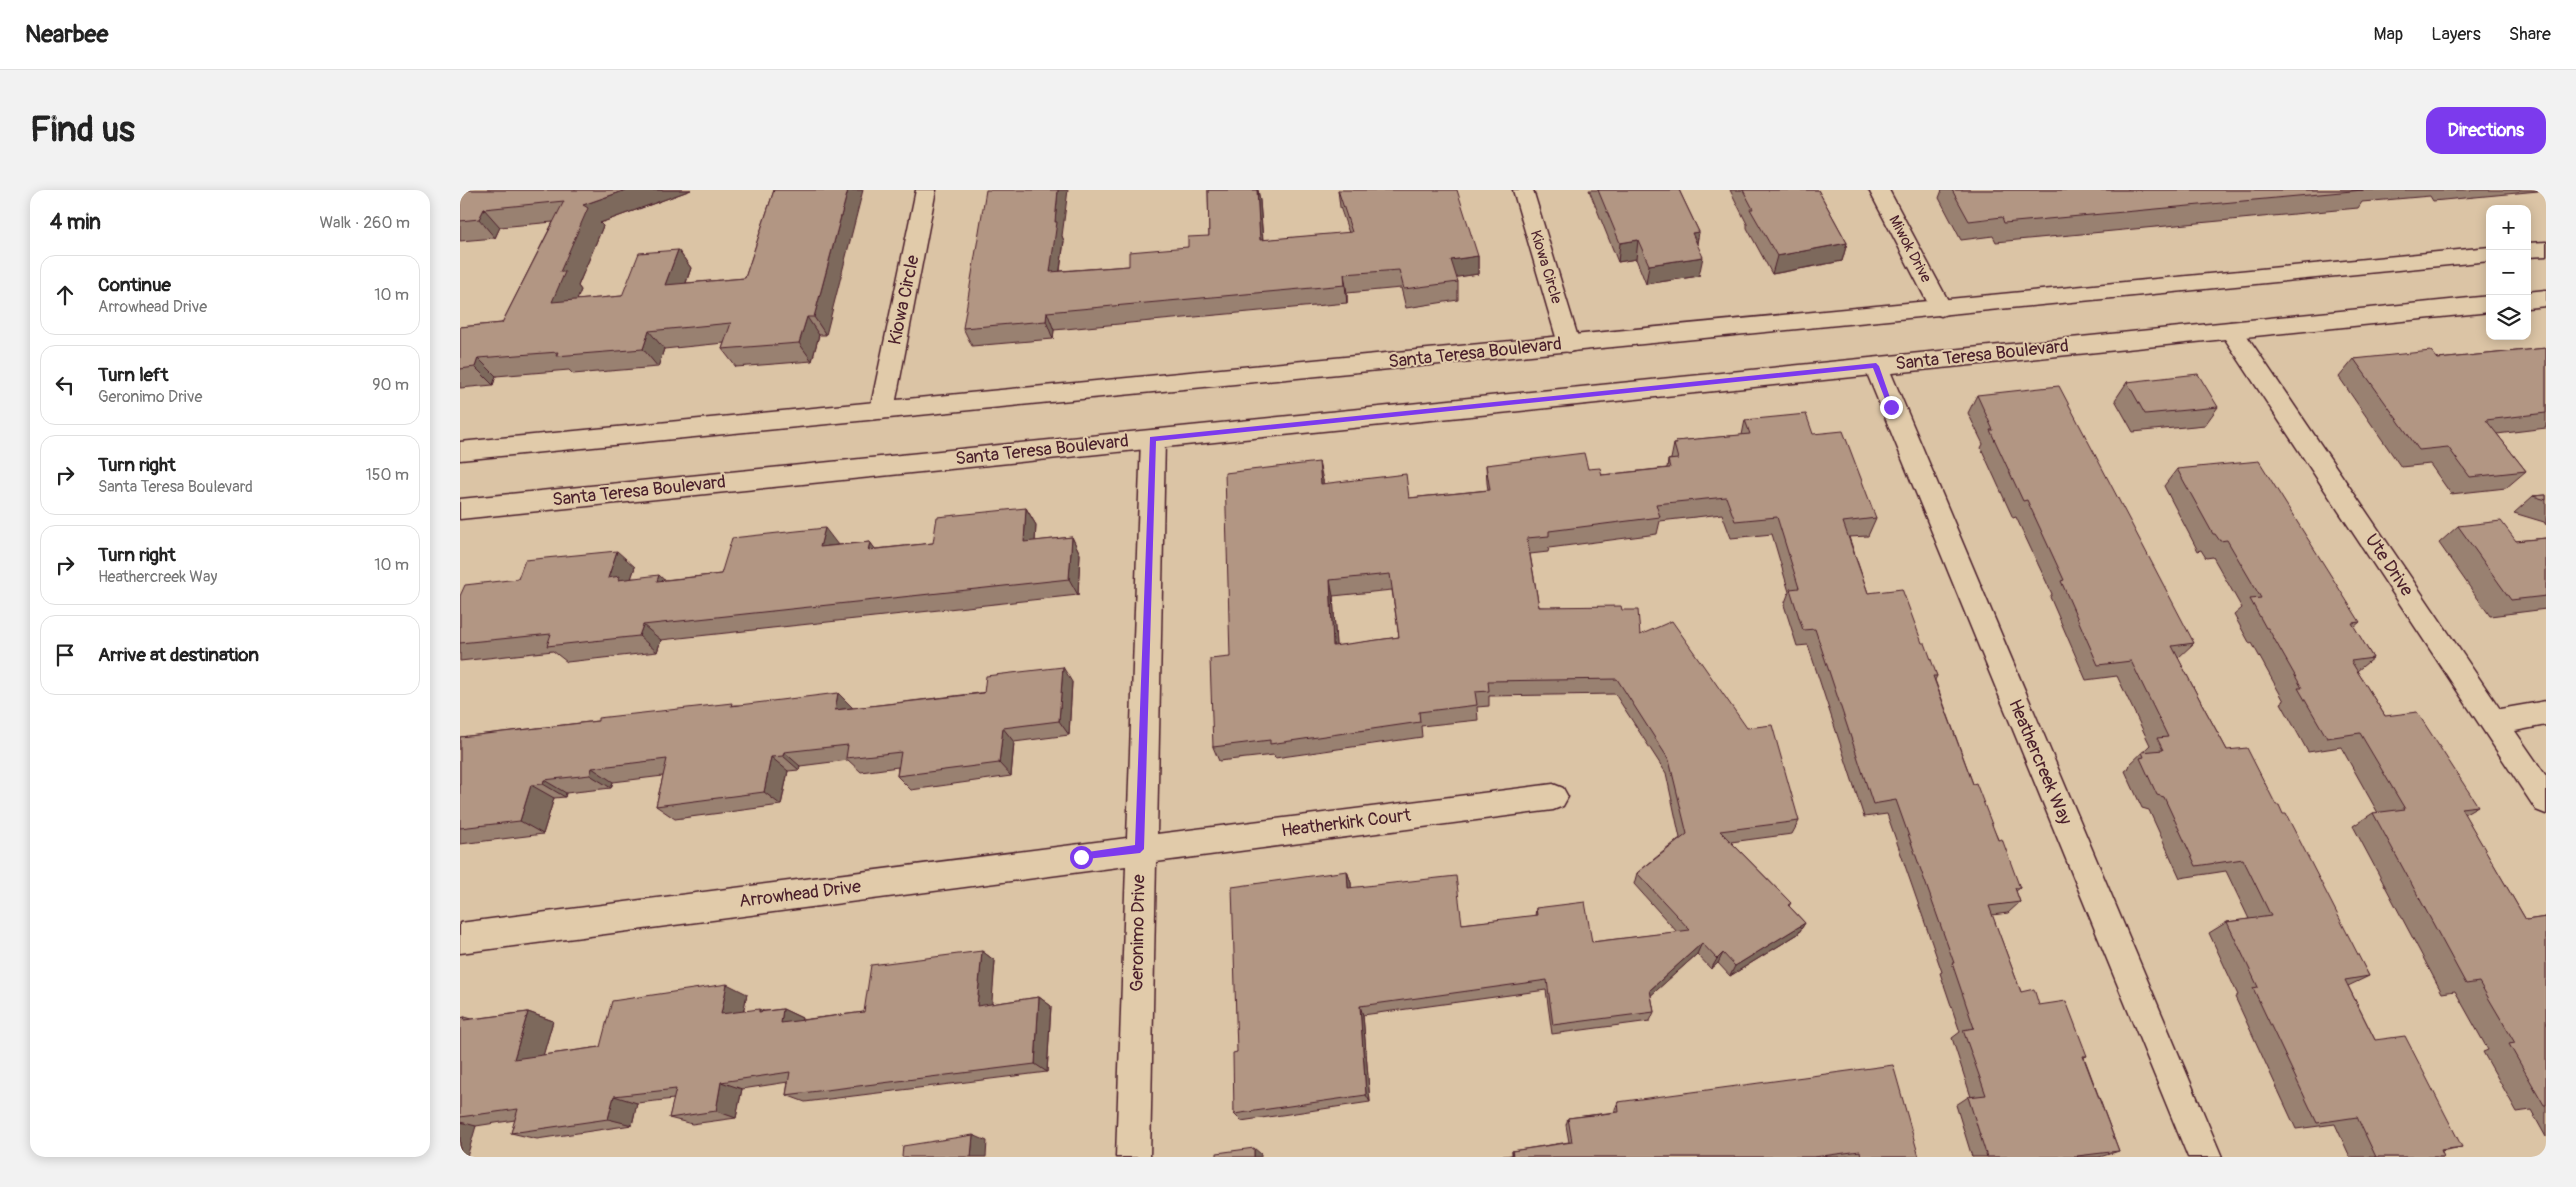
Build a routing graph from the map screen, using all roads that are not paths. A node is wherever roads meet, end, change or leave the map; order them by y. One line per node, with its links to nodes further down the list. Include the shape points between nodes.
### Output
1 (926, 190): 14 (main road, Kiowa Circle)
2 (1523, 190): 12 (main road, Kiowa Circle)
3 (1879, 190): 10 (main road, Miwok Drive)
4 (2546, 248): 5 (main road)
5 (2531, 250)
6 (2486, 254): 10 (main road, Santa Teresa Boulevard)
7 (2546, 298): 8 (main road)
8 (2531, 300)
9 (2486, 304): 11 (main road, Santa Teresa Boulevard)
10 (1941, 308): 12 (main road, Santa Teresa Boulevard)
11 (2231, 330): 13 (main road, Santa Teresa Boulevard); 19 (main road, Ute Drive)
12 (1569, 344): 14 (main road, Santa Teresa Boulevard)
13 (1876, 366): 15 (main road, Santa Teresa Boulevard); 25 (main road, Heathercreek Way)
14 (882, 410): 16 (main road, Santa Teresa Boulevard)
15 (1153, 439): 17 (main road, Santa Teresa Boulevard); 22 (main road, Geronimo Drive)
16 (460, 452)
17 (460, 509)
18 (2546, 714): 19 (main road)
19 (2495, 722): 21 (main road, Ute Drive)
20 (1552, 797): 22 (main road, Heatherkirk Court)
21 (2546, 801)
22 (1140, 849): 23 (main road, Arrowhead Drive); 24 (main road, Geronimo Drive)
23 (460, 938)
24 (1133, 1157)
25 (2205, 1157)

